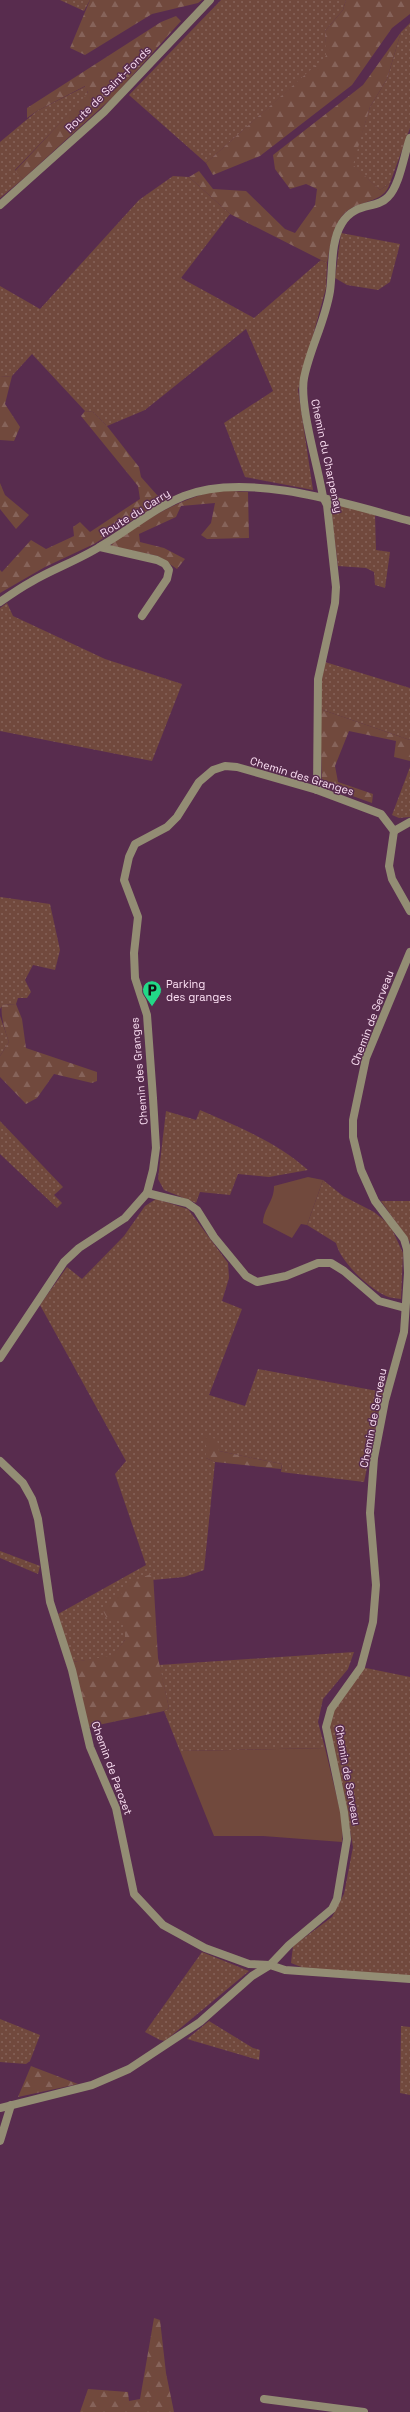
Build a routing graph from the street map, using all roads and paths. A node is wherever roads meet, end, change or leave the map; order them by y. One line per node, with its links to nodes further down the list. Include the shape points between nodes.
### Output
1 (210, 0): 3 (street, Route de Saint-Fonds, via 104,112)
2 (410, 138): 4 (street, Chemin du Charpenay, via 395,185 388,197 359,207 348,215 335,242 330,293 323,324 304,379 303,394)
3 (0, 205)
4 (323, 497): 5 (street, Route du Carry); 6 (street, Route du Carry, via 275,489 213,489 185,496 155,511); 9 (street, Chemin du Charpenay, via 327,505 336,587 335,603 318,679)
5 (410, 521)
6 (100, 547): 7 (street, Route du Carry, via 30,582); 8 (street, via 165,564 168,570 167,579)
7 (0, 602)
8 (142, 616)
9 (317, 790): 11 (street, Chemin des Granges, via 381,814); 14 (street, Chemin des Granges, via 237,767 225,766 213,770 199,782 172,822 135,844 129,857 124,880 138,917 134,953 135,978 147,1015 156,1148)
10 (410, 822): 11 (street)
11 (394, 831): 12 (street, via 389,866 392,879)
12 (410, 911)
13 (410, 952): 15 (street, Chemin de Serveau, via 366,1058 353,1137 361,1170 375,1201 404,1239 407,1249)
14 (147, 1193): 15 (street, via 176,1199 197,1210 214,1237 246,1276 258,1282 286,1276 318,1263 331,1263 379,1301); 16 (street, Chemin des Granges, via 125,1218 79,1248 64,1262)
15 (405, 1308): 18 (street, Chemin de Serveau, via 404,1332 385,1401 374,1458 370,1513 376,1586 373,1622 362,1667 331,1709 326,1727 347,1838 337,1899 325,1917 289,1945)
16 (0, 1358)
17 (0, 1461): 18 (street, Chemin de Parozet, via 23,1482 32,1499 38,1519 50,1602 72,1670 90,1747 116,1808 134,1894 163,1925 205,1948 249,1964)
18 (270, 1965): 19 (street, Chemin de Parozet, via 285,1970); 20 (street, Chemin de Serveau, via 252,1976 200,2022 129,2070 92,2085)
19 (410, 1979)
20 (11, 2105): 21 (street, Chemin de Serveau); 22 (street)
21 (0, 2108)
22 (0, 2141)
23 (264, 2399): 24 (street)
24 (364, 2412)

